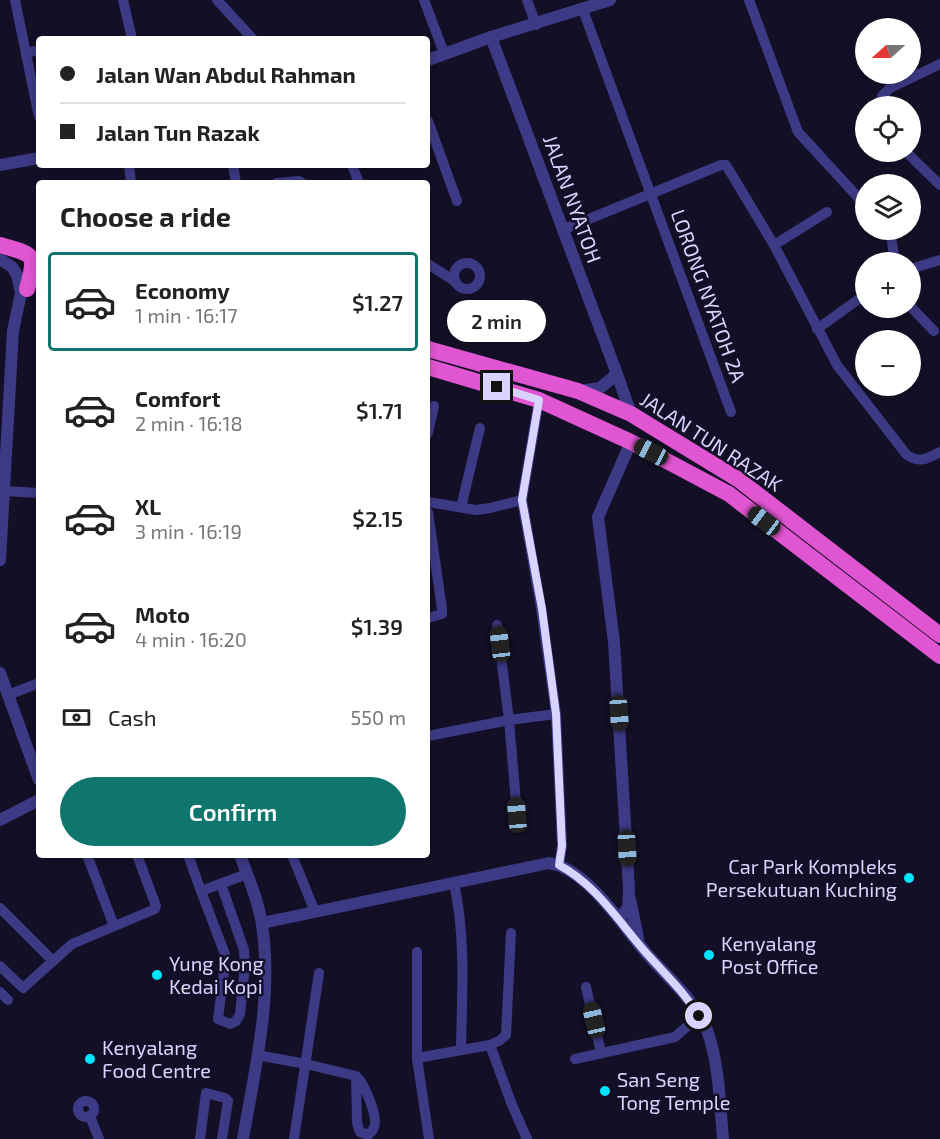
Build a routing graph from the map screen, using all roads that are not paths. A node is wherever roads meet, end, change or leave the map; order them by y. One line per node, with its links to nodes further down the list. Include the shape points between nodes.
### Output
1 (15, 0): 14 (street)
2 (123, 0): 10 (street)
3 (217, 0): 11 (street)
4 (424, 0): 15 (street)
5 (527, 0): 9 (street)
6 (610, 0): 8 (street)
7 (749, 0): 26 (street, via 798,132)
8 (583, 10): 9 (street); 25 (street, LORONG NYATOH 2A)
9 (536, 24): 12 (street)
10 (131, 36)
11 (250, 36)
12 (491, 37): 15 (street); 29 (street, JALAN NYATOH)
13 (36, 51): 14 (street)
14 (26, 53): 19 (street)
15 (444, 53): 16 (street)
16 (430, 59)
17 (940, 64): 18 (street, via 890,88)
18 (882, 96)
19 (36, 102)
20 (430, 126): 27 (street)
21 (36, 159): 23 (street)
22 (916, 162): 24 (street)
23 (0, 165)
24 (940, 185)
25 (651, 194): 29 (street); 32 (street, via 726,165); 53 (street, LORONG NYATOH 2A)
26 (855, 194)
27 (458, 201)
28 (827, 212): 32 (street)
29 (562, 230): 49 (street, JALAN NYATOH)
30 (0, 236): 33 (highway)
31 (0, 245): 36 (highway, via 29,254)
32 (774, 245): 45 (street)
33 (36, 246)
34 (0, 257): 37 (highway); 42 (street, via 17,275 21,293)
35 (940, 260): 39 (street)
36 (36, 264)
37 (36, 265)
38 (430, 265): 41 (street)
39 (921, 266)
40 (36, 268): 42 (highway)
41 (456, 282)
42 (29, 291): 59 (street, via 13,331)
43 (855, 302): 45 (street)
44 (921, 317): 46 (street)
45 (817, 328): 58 (street, via 837,365 906,454 920,461)
46 (934, 331)
47 (430, 350): 50 (highway, JALAN TUN RAZAK)
48 (430, 368): 51 (highway, JALAN TUN RAZAK)
49 (617, 374): 50 (street, via 600,388); 54 (street, JALAN NYATOH)
50 (579, 391): 54 (highway, JALAN TUN RAZAK)
51 (539, 400): 57 (highway, JALAN TUN RAZAK); 61 (street)
52 (434, 406): 55 (street)
53 (731, 412)
54 (630, 414): 68 (highway, JALAN TUN RAZAK, via 739,480)
55 (430, 424)
56 (480, 428): 63 (street)
57 (631, 442): 69 (highway, JALAN TUN RAZAK, via 729,494); 90 (street, via 598,517 614,642)
58 (940, 452)
59 (4, 491): 60 (street); 65 (street)
60 (36, 493)
61 (522, 500): 63 (street, via 476,510); 73 (street)
62 (430, 502): 63 (street)
63 (461, 507)
64 (430, 526): 66 (street, via 442,614)
65 (0, 560)
66 (430, 617)
67 (497, 625): 74 (street)
68 (940, 635)
69 (940, 656)
70 (0, 673): 72 (street)
71 (36, 684): 72 (street)
72 (8, 695): 76 (street)
73 (556, 714): 74 (street); 85 (street, via 562,846)
74 (509, 720): 75 (street); 78 (street)
75 (430, 736)
76 (36, 772)
77 (36, 802): 79 (street)
78 (517, 815)
79 (0, 820)
80 (88, 858): 95 (street)
81 (138, 858): 95 (street, via 155,909)
82 (189, 858): 89 (street)
83 (241, 858): 86 (street)
84 (293, 858): 92 (street)
85 (559, 865): 87 (street, via 549,863); 93 (street, via 577,876)
86 (247, 874): 88 (street); 94 (street)
87 (454, 883): 92 (street); 105 (street, via 462,939)
88 (221, 884): 89 (street); 89 (street, via 245,959 240,1014 230,1024 218,1019 226,957)
89 (201, 891)
90 (630, 898): 93 (street); 97 (street)
91 (0, 908): 99 (street)
92 (315, 912): 94 (street)
93 (616, 915): 97 (street)
94 (262, 923): 107 (street, via 265,999)
95 (114, 926): 99 (street, via 72,944)
96 (511, 933): 104 (street, via 506,1035)
97 (639, 942): 103 (street, via 681,989)
98 (417, 952): 108 (street)
99 (53, 961): 100 (street, via 23,988)
100 (0, 966)
101 (319, 973): 110 (street)
102 (586, 987): 106 (street)
103 (699, 1016): 106 (street, via 675,1037); 120 (street, via 712,1049)
104 (490, 1045): 105 (street); 119 (street)
105 (461, 1049): 108 (street)
106 (602, 1053): 109 (street)
107 (257, 1055): 110 (street); 116 (street)
108 (417, 1058): 118 (street)
109 (575, 1059)
110 (306, 1064): 111 (street); 117 (street)
111 (356, 1076)
112 (90, 1116): 113 (street)
113 (99, 1139)
114 (200, 1139): 115 (street, via 206,1094 228,1101)
115 (222, 1139)
116 (243, 1139)
117 (294, 1139)
118 (429, 1139)
119 (527, 1139)
120 (723, 1139)

